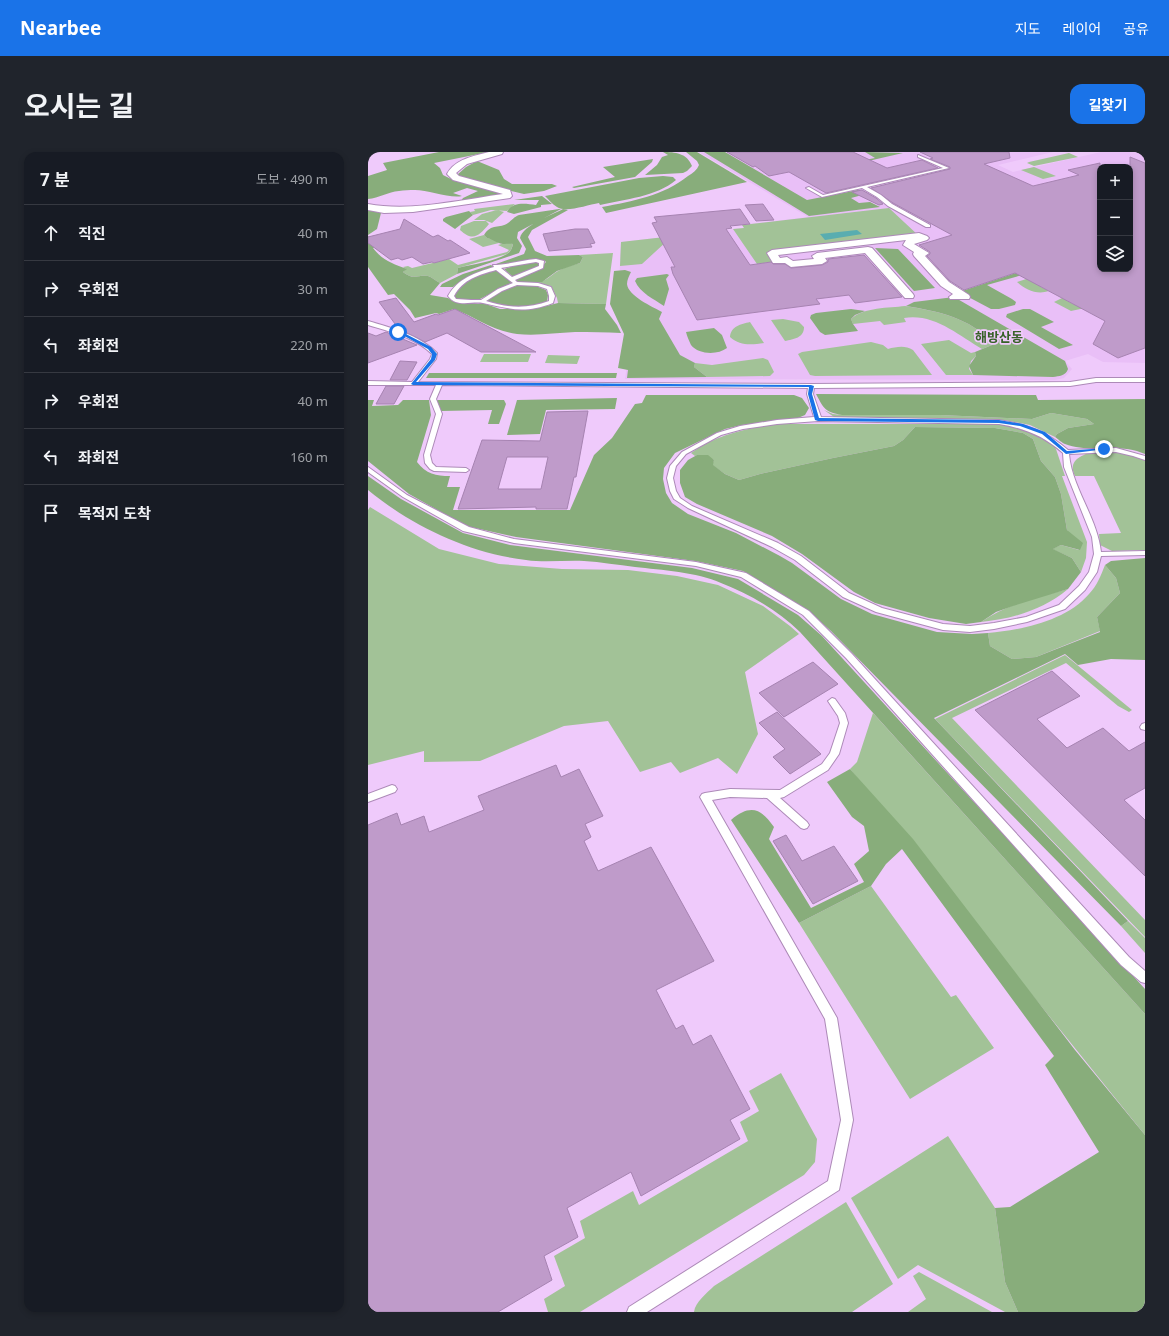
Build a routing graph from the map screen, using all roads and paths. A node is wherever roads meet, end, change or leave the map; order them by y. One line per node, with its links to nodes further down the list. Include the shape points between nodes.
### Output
1 (498, 152): 5 (street, via 467,162 451,174 462,180 507,192 507,196 413,209 384,210)
2 (919, 156): 3 (lane, via 947,168)
3 (863, 187): 4 (lane, via 822,196); 6 (lane)
4 (808, 188)
5 (368, 207)
6 (928, 226)
7 (493, 264): 8 (lane)
8 (498, 268): 9 (lane); 9 (lane, via 531,260 542,262 537,269); 13 (lane, via 464,280 451,296 454,300)
9 (512, 278): 10 (lane)
10 (516, 283): 13 (lane); 13 (lane, via 549,288 551,302 540,306 504,308)
11 (909, 296): 12 (street, via 868,250 818,256 822,261 791,264 788,260 778,261 772,253 919,236 924,238 908,245 924,253 918,254 945,284 965,296)
12 (954, 297)
13 (482, 301)
14 (368, 323): 17 (lane, via 409,336 430,348 434,354 433,359)
15 (1145, 380): 19 (lane, via 1096,380 1070,384)
16 (368, 383): 17 (lane)
17 (413, 384): 18 (lane)
18 (440, 384): 19 (lane); 24 (lane, via 433,399 439,414 427,455 428,462 434,469)
19 (811, 386): 20 (lane, via 810,394)
20 (818, 420): 21 (lane, via 999,422 1021,425 1043,433); 26 (lane, via 742,427 719,434 684,453 673,466 670,478 677,499 776,545 798,558 846,595 879,610 943,627 970,629 994,626 1027,619 1062,607 1082,588 1093,572)
21 (1066, 452): 22 (lane, via 1122,450); 26 (lane, via 1067,467 1096,537)
22 (1145, 458)
23 (368, 469): 32 (lane, via 405,496 466,529 514,541 696,564 743,575 806,613 849,656 1125,961)
24 (466, 470)
25 (1145, 553): 26 (lane)
26 (1098, 554)
27 (832, 701): 29 (lane, via 842,715 844,723 834,754 825,767 811,776 781,794)
28 (392, 788): 30 (lane)
29 (770, 794): 31 (lane); 33 (lane, via 730,793 705,797 831,1018 847,1120 834,1185)
30 (368, 798)
31 (804, 825)
32 (1145, 978)
33 (634, 1312)

